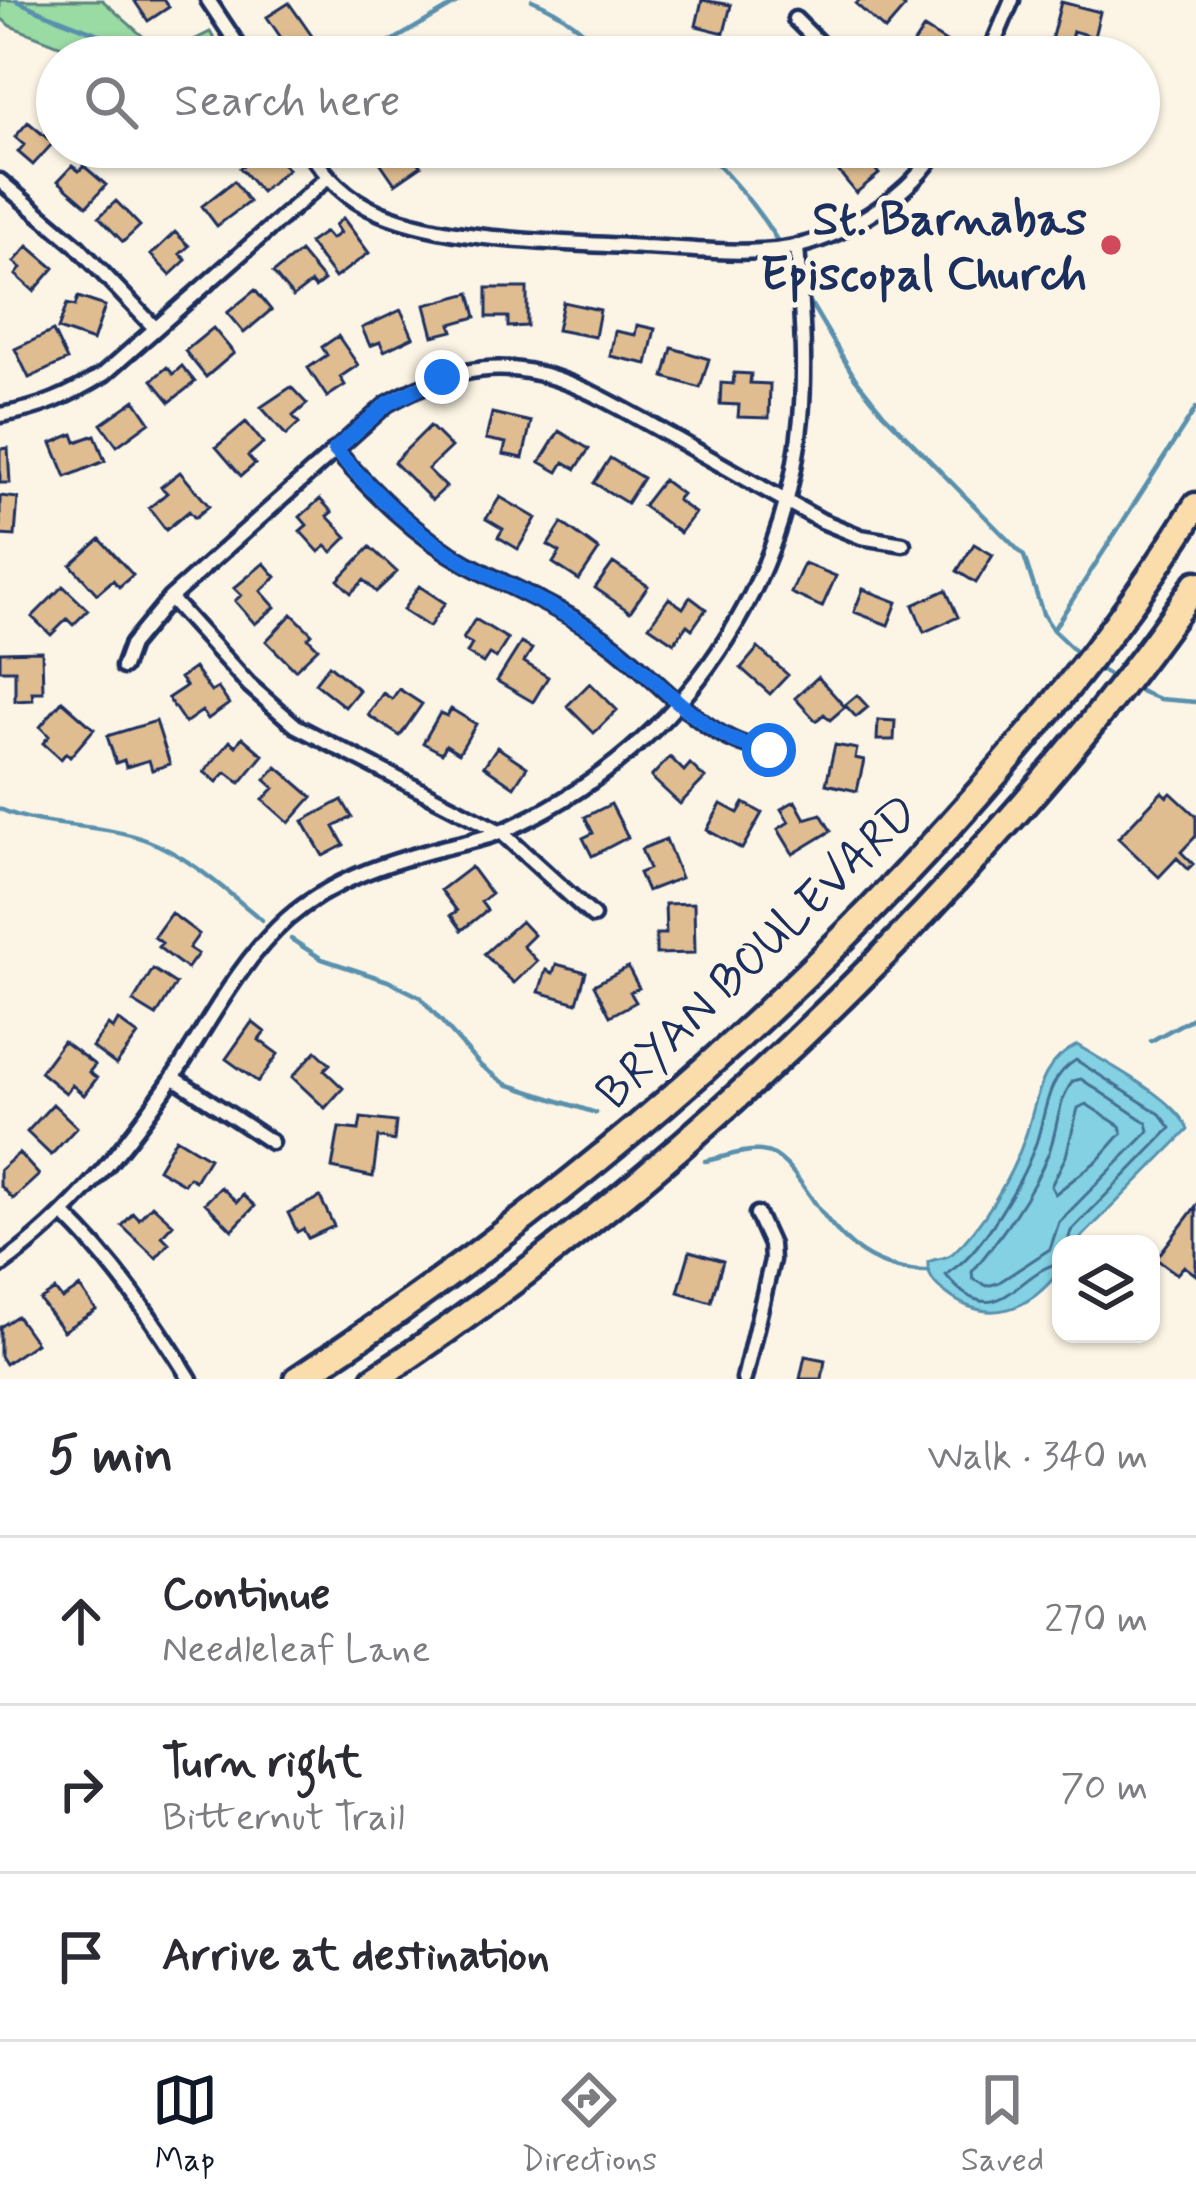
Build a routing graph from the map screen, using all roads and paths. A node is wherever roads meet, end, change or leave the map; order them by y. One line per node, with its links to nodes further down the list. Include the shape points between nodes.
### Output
1 (208, 0): 4 (street)
2 (1012, 0): 6 (street)
3 (795, 19): 5 (street)
4 (232, 36)
5 (812, 36)
6 (997, 36)
7 (320, 168): 9 (street)
8 (917, 168): 11 (street, via 882,206)
9 (327, 178): 11 (street, via 358,202 422,227 590,244); 12 (street)
10 (0, 181): 12 (street)
11 (797, 246): 15 (street, via 802,415)
12 (154, 327): 13 (street, via 65,398)
13 (0, 415)
14 (335, 450): 15 (street, via 416,387 516,368 570,380); 19 (street); 21 (street, via 405,522 610,643)
15 (787, 502): 17 (street, via 860,537); 21 (street, via 752,597)
16 (1196, 506): 31 (highway, BRYAN BOULEVARD, via 1026,739 803,977 514,1226)
17 (903, 544)
18 (1196, 584): 32 (highway, BRYAN BOULEVARD, via 1034,794 798,1040 577,1230)
19 (170, 598): 20 (street); 23 (street, via 296,727)
20 (123, 667)
21 (681, 701): 22 (street, via 726,737); 23 (street, via 580,789)
22 (769, 750)
23 (501, 832): 24 (street); 25 (street, via 385,864 302,906 257,949)
24 (593, 916)
25 (173, 1077): 26 (street); 27 (street)
26 (271, 1142)
27 (64, 1214): 29 (street); 30 (street, via 138,1298)
28 (757, 1214): 33 (street, via 772,1261)
29 (0, 1266)
30 (190, 1379)
31 (298, 1379)
32 (375, 1379)
33 (744, 1379)

